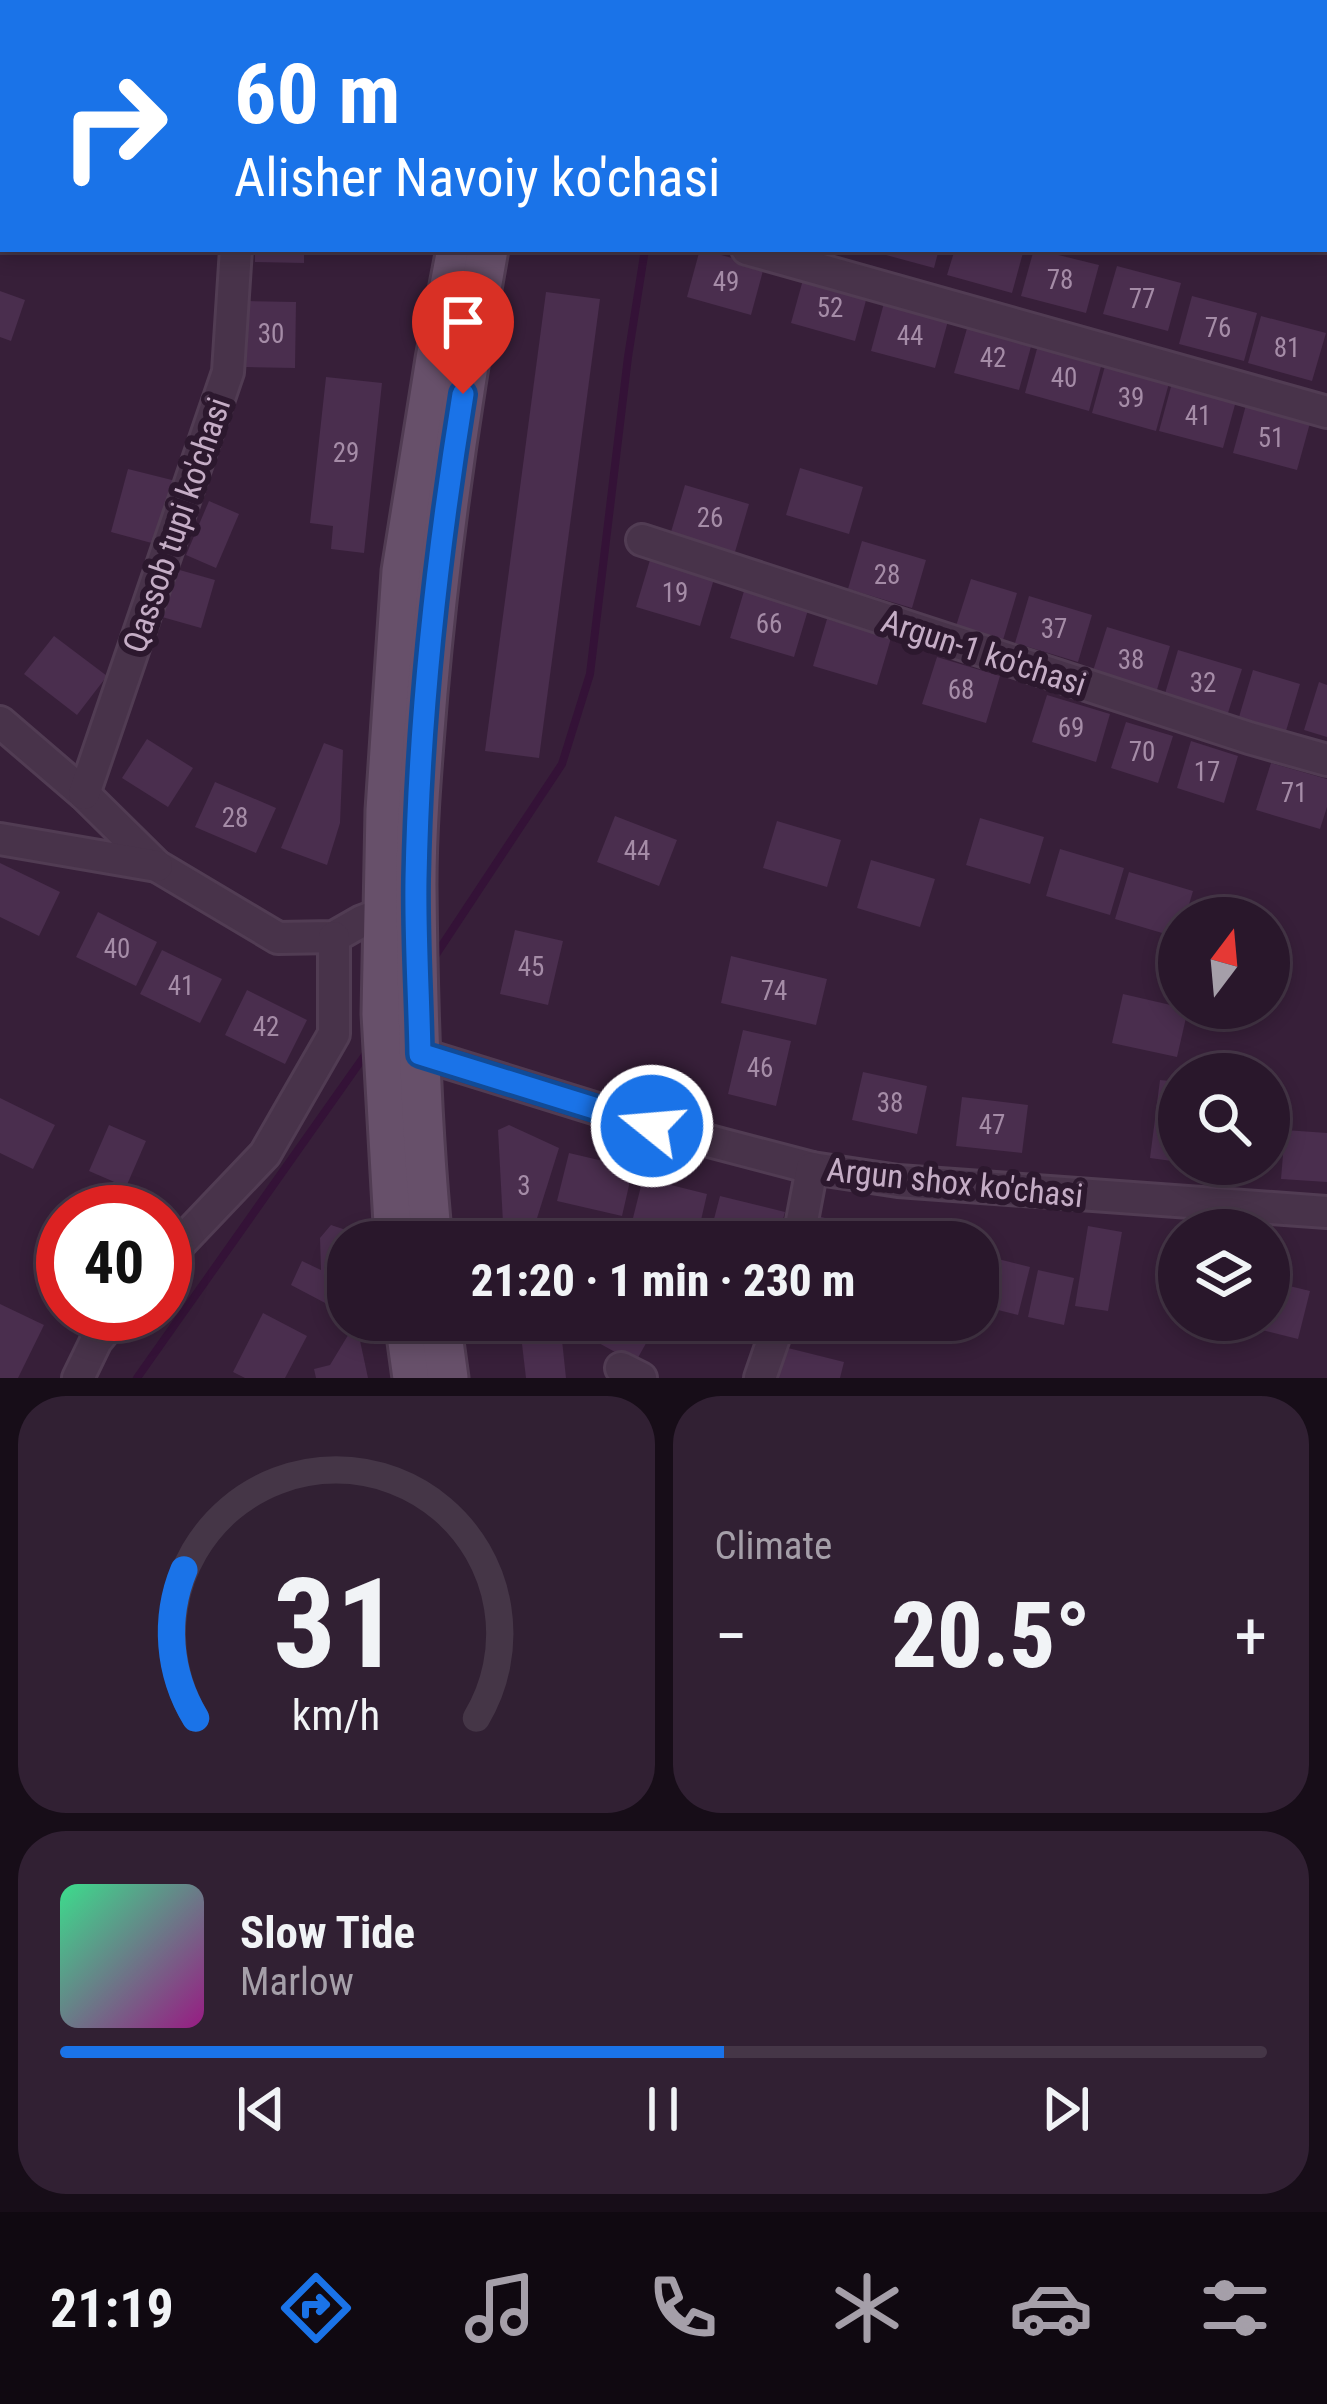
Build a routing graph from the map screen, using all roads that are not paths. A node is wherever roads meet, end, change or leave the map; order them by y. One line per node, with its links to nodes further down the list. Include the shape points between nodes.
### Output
1 (236, 252): 9 (street, Qassob tupi ko'chasi, via 228,372)
2 (456, 252): 12 (main road, via 403,571 386,810)
3 (487, 252): 12 (main road, via 443,529)
4 (758, 252): 5 (street)
5 (1327, 412)
6 (642, 540): 8 (street, Argun-1 ko'chasi)
7 (0, 722): 9 (street)
8 (1327, 760)
9 (84, 794): 11 (street)
10 (0, 839): 11 (street)
11 (157, 866): 13 (street, via 278,938)
12 (400, 906): 13 (street); 14 (main road); 14 (main road, via 418,980)
13 (334, 937): 20 (street, via 334,1034 266,1154)
14 (395, 1040): 15 (street, Argun shox ko'chasi, via 652,1126); 17 (main road); 18 (main road)
15 (812, 1168): 16 (street, Argun shox ko'chasi); 19 (street)
16 (1327, 1212)
17 (395, 1221)
18 (430, 1221)
19 (802, 1221)
20 (192, 1231)
21 (96, 1341): 25 (street)
22 (408, 1341): 26 (main road)
23 (443, 1341): 27 (main road)
24 (773, 1341): 28 (street)
25 (78, 1378)
26 (413, 1378)
27 (448, 1378)
28 (760, 1378)

